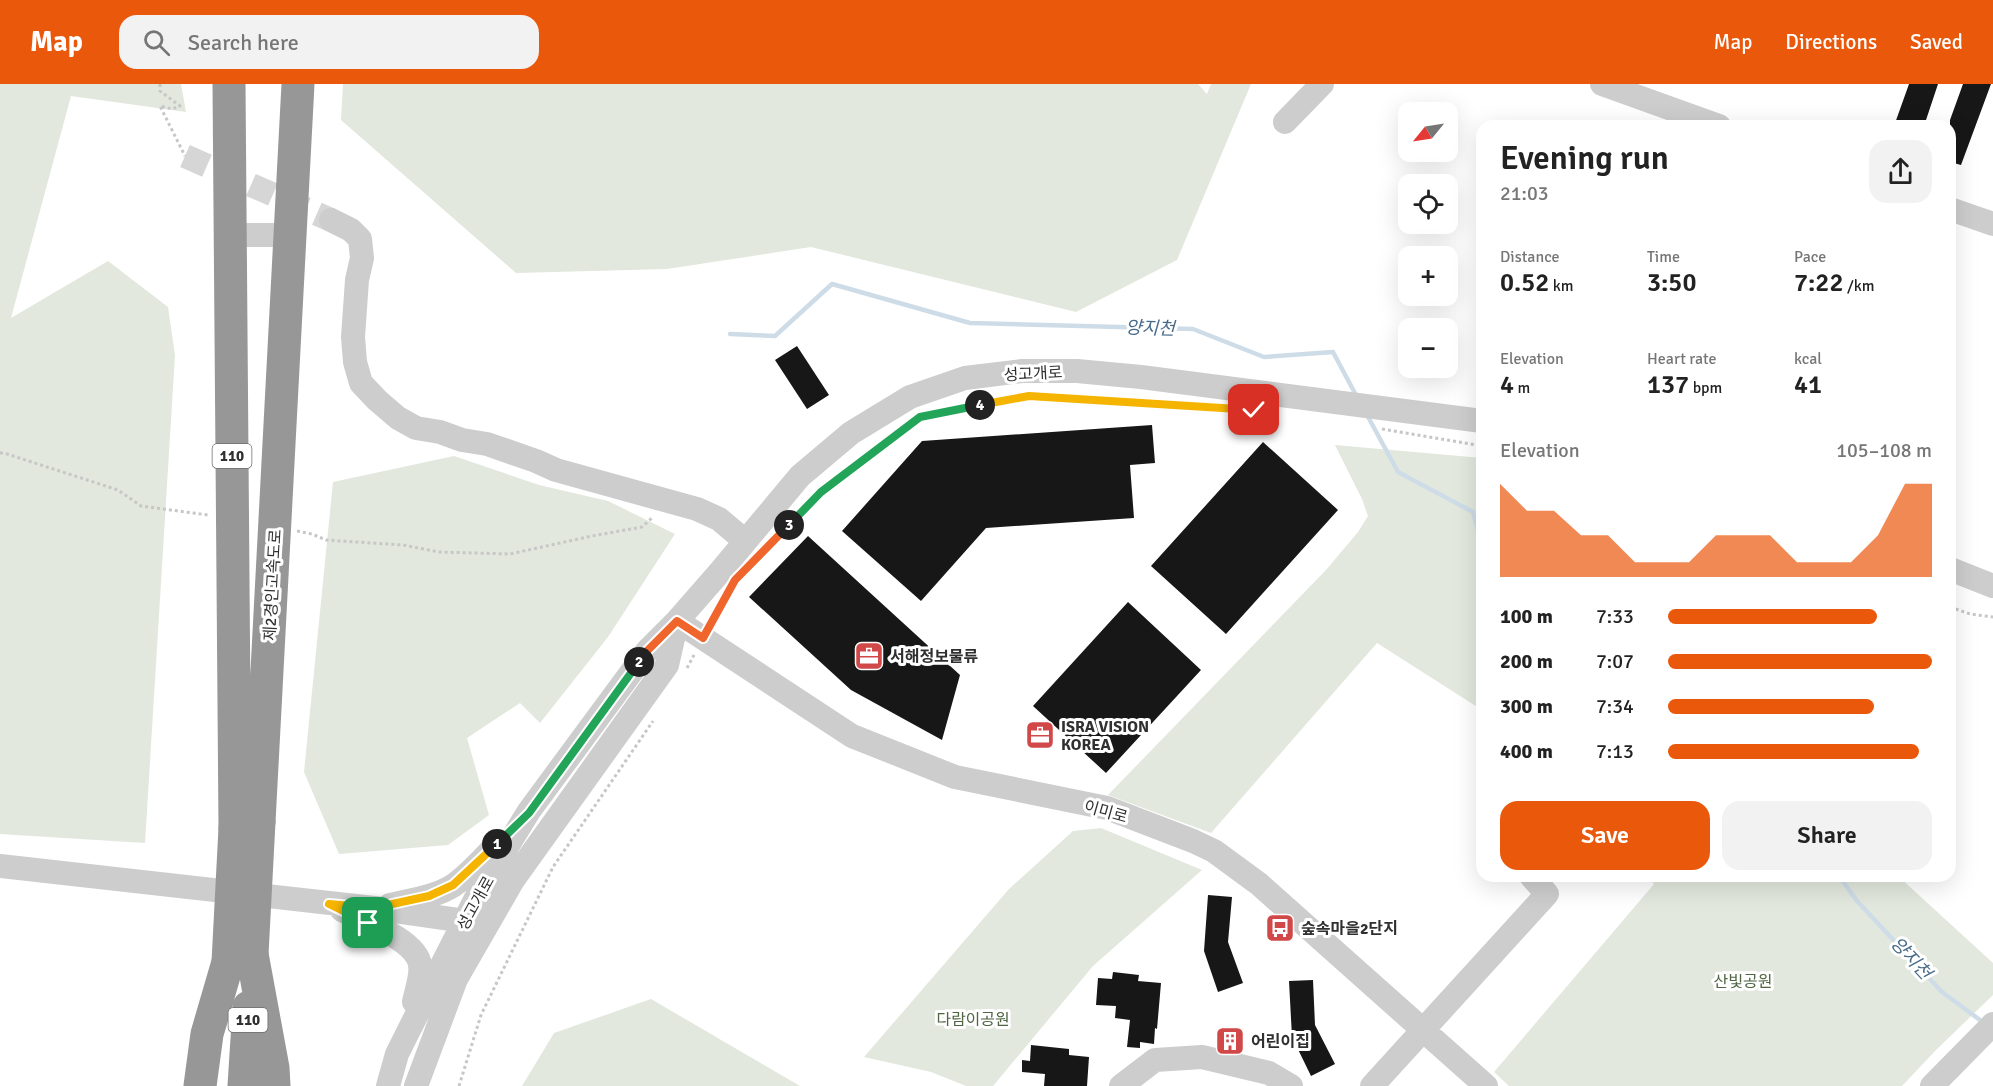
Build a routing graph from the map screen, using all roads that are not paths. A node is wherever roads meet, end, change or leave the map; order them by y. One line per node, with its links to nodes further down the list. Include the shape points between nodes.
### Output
1 (229, 84): 10 (highway, 제2경인고속도로 / 110)
2 (298, 84): 11 (highway, 제2경인고속도로 / 110)
3 (1322, 84): 6 (street)
4 (1602, 84): 5 (street)
5 (1702, 120)
6 (1285, 122)
7 (1956, 211): 9 (street)
8 (331, 220): 13 (street, via 360,239 362,258 353,337 361,383 398,418 416,429 487,444 556,470 697,509)
9 (1993, 224)
10 (231, 235): 11 (street); 18 (highway, 제2경인고속도로 / 110)
11 (291, 236): 18 (highway, 제2경인고속도로 / 110)
12 (1476, 421): 13 (street, 성고개로, via 1077,371 1022,371 965,378 910,397 851,432 800,476)
13 (756, 545): 16 (street, 성고개로)
14 (1956, 571): 15 (street)
15 (1993, 586)
16 (677, 621): 17 (street, 성고개로, via 647,651); 23 (street, 성고개로, via 667,665 513,880); 27 (street, 이미로, via 852,736 955,777 1107,808 1214,851 1259,884)
17 (529, 813): 22 (street, via 453,885 429,896); 23 (street, 성고개로, via 477,896)
18 (247, 825): 24 (highway, 제2경인고속도로 / 110, bridge)
19 (0, 866): 21 (street)
20 (1536, 882): 27 (street, via 1547,894)
21 (329, 904): 22 (street); 26 (street, via 397,938 416,952 420,970)
22 (374, 908): 23 (street)
23 (476, 922): 26 (street, 성고개로); 33 (street, 성고개로)
24 (240, 958): 28 (highway, via 207,1034); 29 (highway, 제2경인고속도로 / 110); 30 (highway, 제2경인고속도로 / 110); 31 (highway, via 273,1068)
25 (1988, 1029): 38 (street)
26 (409, 1030): 32 (street, 성고개로)
27 (1424, 1030): 36 (street); 37 (street, 이미로)
28 (200, 1086)
29 (221, 1086)
30 (244, 1086)
31 (274, 1086)
32 (388, 1086)
33 (416, 1086)
34 (1121, 1086): 35 (street, via 1155,1060 1202,1056 1269,1073)
35 (1291, 1086)
36 (1372, 1086)
37 (1486, 1086)
38 (1932, 1086)

